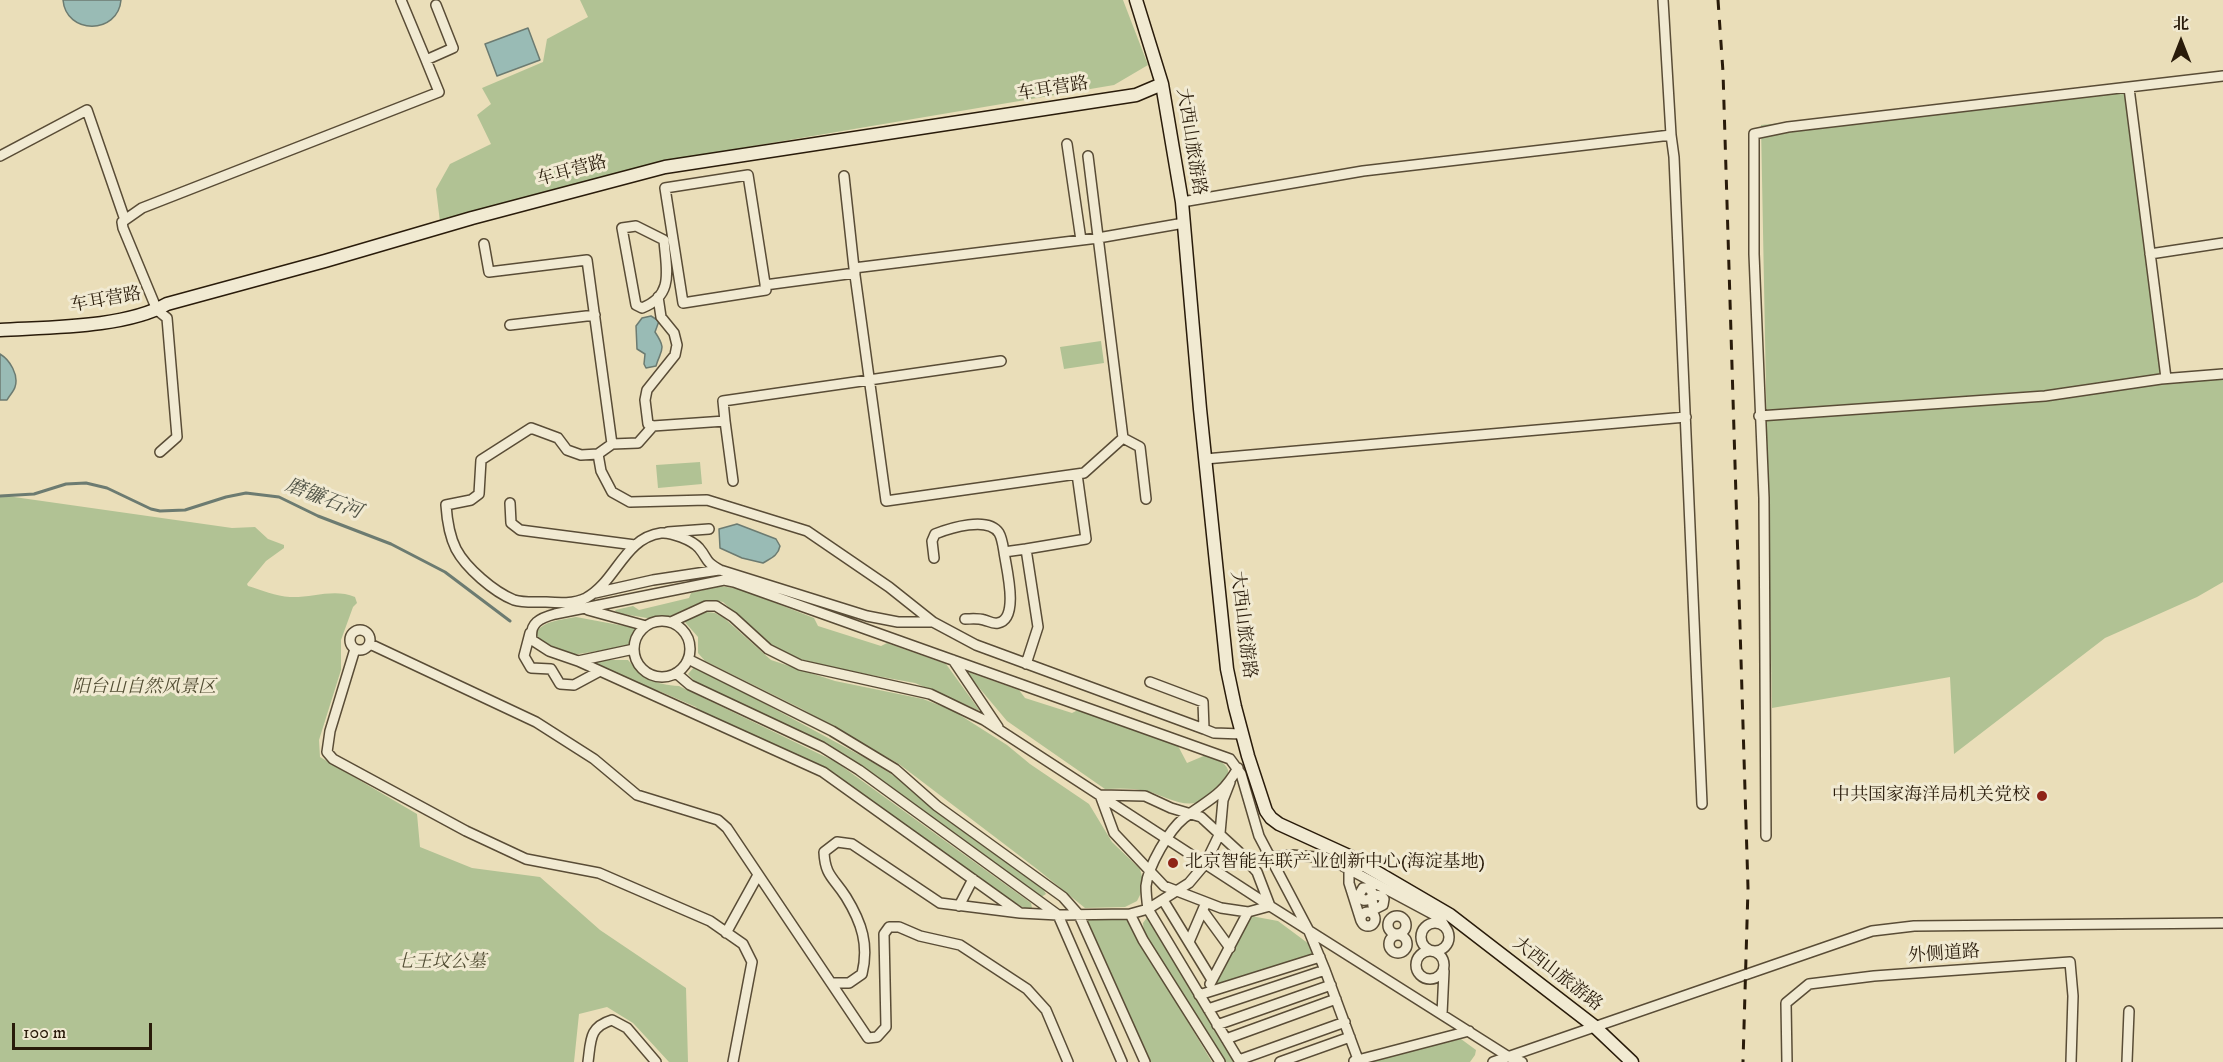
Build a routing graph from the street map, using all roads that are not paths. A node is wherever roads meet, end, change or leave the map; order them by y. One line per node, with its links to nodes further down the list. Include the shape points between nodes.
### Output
1 (401, 0): 5 (street)
2 (1136, 0): 7 (street, 大西山旅游路)
3 (1663, 0): 9 (street)
4 (436, 5): 5 (street, via 453,48)
5 (426, 60): 15 (street, via 439,92 142,208)
6 (2223, 76): 8 (street)
7 (1162, 84): 14 (street, 大西山旅游路); 25 (street, 车耳营路, via 1137,96 665,166 167,304)
8 (2129, 88): 21 (street); 33 (street, via 1754,134)
9 (1671, 135): 14 (street, via 1363,171); 34 (street)
10 (1067, 144): 18 (street)
11 (0, 156): 15 (street, via 87,110)
12 (1088, 156): 17 (street)
13 (844, 176): 22 (street)
14 (1182, 202): 16 (street, 大西山旅游路)
15 (125, 219): 25 (street, via 123,228)
16 (1184, 223): 17 (street); 41 (street, 大西山旅游路)
17 (1098, 238): 18 (street); 37 (street)
18 (1081, 240): 22 (street)
19 (2223, 243): 21 (street)
20 (484, 244): 26 (street, via 489,272 587,260)
21 (2150, 254): 31 (street)
22 (854, 270): 23 (street); 32 (street)
23 (765, 285): 23 (street, via 748,175 665,188 683,303 766,290)
24 (658, 297): 24 (street, via 665,290 664,240 636,226 622,228 636,305 651,305); 36 (street, via 661,316 674,333 677,345 675,355 647,390 648,424)
25 (157, 310): 28 (street, 车耳营路, via 142,316 69,326); 39 (street, via 167,318 177,437)
26 (595, 315): 27 (street); 38 (street)
27 (510, 325)
28 (0, 330)
29 (1000, 361): 32 (street)
30 (2223, 374): 31 (street)
31 (2166, 378): 33 (street, via 2045,396)
32 (870, 379): 35 (street, via 723,401); 42 (street, via 886,501)
33 (1759, 416): 79 (street, via 1764,498)
34 (1686, 417): 41 (street); 76 (street)
35 (724, 421): 36 (street); 43 (street)
36 (653, 426): 38 (street, via 638,443)
37 (1123, 438): 42 (street, via 1084,473); 44 (street, via 1140,447)
38 (612, 444): 40 (street)
39 (160, 452)
40 (598, 454): 53 (street, via 581,455 567,450 558,438 531,428 481,460 479,494 471,500 446,505 447,525 457,551 482,580 505,595 528,602 566,603); 57 (street, via 601,471 612,492 630,502 707,500 807,531 889,586)
41 (1205, 459): 72 (street, 大西山旅游路, via 1227,669)
42 (1077, 474): 49 (street, via 1086,539)
43 (732, 481)
44 (1146, 499)
45 (510, 502): 48 (street, via 511,523 520,530)
46 (709, 529): 47 (street)
47 (662, 533): 48 (street); 52 (street, via 698,547 707,563)
48 (635, 545): 53 (street)
49 (1026, 549): 50 (street); 66 (street, via 1038,627)
50 (1004, 552): 51 (street, via 1000,534 993,526 952,526 935,534); 55 (street, via 1011,600 1009,613 996,624)
51 (934, 558)
52 (720, 570): 53 (street); 57 (street, via 867,616 898,622)
53 (595, 593)
54 (586, 609): 58 (street); 59 (street, via 544,617); 64 (street, via 724,580)
55 (965, 619)
56 (670, 622): 58 (street); 63 (street, via 685,632 689,640); 71 (street, via 706,606 716,606 768,649 801,665 930,694)
57 (933, 622): 66 (street, via 976,645)
58 (646, 626): 62 (street, via 639,632)
59 (532, 628): 65 (street, via 532,640 537,645); 67 (street, via 524,650 525,661 531,668 551,669 560,684 568,686)
60 (370, 644): 61 (street, via 362,650); 61 (street, via 366,631 356,630 350,641); 85 (street, via 536,722 594,759 637,795 718,820)
61 (355, 649): 108 (street, via 330,730 327,752 333,759 526,859 599,873 710,921)
62 (634, 649): 65 (street); 68 (street, via 640,667 648,673)
63 (688, 659): 68 (street); 88 (street, via 832,731 895,769 937,806)
64 (953, 660): 71 (street); 73 (street, via 1225,757)
65 (578, 662): 67 (street)
66 (1026, 664): 70 (street)
67 (600, 671): 86 (street, via 823,772)
68 (676, 673): 93 (street, via 690,685 822,747)
69 (1150, 682): 70 (street, via 1203,702)
70 (1204, 729): 72 (street)
71 (1001, 731): 75 (street)
72 (1242, 734): 127 (street, 大西山旅游路, via 1271,818 1348,856 1450,915)
73 (1238, 768): 74 (street); 81 (street, via 1259,836)
74 (1230, 782): 77 (street, via 1217,797); 78 (street, via 1223,800)
75 (1100, 795): 77 (street, via 1145,796); 80 (street); 83 (street, via 1114,833)
76 (1702, 804)
77 (1191, 814): 78 (street); 80 (street)
78 (1220, 833): 82 (street); 95 (street, via 1257,872)
79 (1766, 836)
80 (1167, 838): 82 (street); 83 (street)
81 (1270, 857): 84 (street, via 1317,856); 106 (street)
82 (1205, 864): 89 (street); 95 (street)
83 (1151, 870): 89 (street, via 1164,886); 97 (street, via 1146,885)
84 (1348, 870): 87 (street); 104 (street)
85 (759, 875): 108 (street); 118 (street)
86 (973, 879): 94 (street); 99 (street)
87 (1367, 880): 90 (street); 91 (street, via 1359,895 1361,899)
88 (1052, 889): 93 (street, via 1051,899); 102 (street)
89 (1177, 891): 92 (street); 96 (street)
90 (1400, 897): 103 (street); 107 (street, via 1440,918)
91 (1371, 898)
92 (1163, 900): 97 (street); 109 (street)
93 (1038, 901): 101 (street)
94 (959, 906): 99 (street); 118 (street, via 940,903 852,844 837,842 824,852 825,869 863,928 866,959 862,974 849,983)
95 (1270, 906): 98 (street); 106 (street)
96 (1205, 907): 98 (street); 109 (street); 110 (street)
97 (1148, 909): 100 (street); 120 (street)
98 (1248, 912): 110 (street)
99 (1020, 913): 101 (street)
100 (1130, 914): 102 (street); 140 (street)
101 (1058, 915): 102 (street); 138 (street)
102 (1079, 915): 139 (street)
103 (1390, 919): 103 (street, via 1389,930 1398,934 1406,928 1405,920 1399,916)
104 (1361, 921)
105 (2223, 923): 127 (street, via 1914,926 1872,931)
106 (1308, 929): 112 (street); 124 (street)
107 (1446, 930): 111 (street, via 1446,945); 111 (street, via 1433,923 1422,931 1422,943)
108 (726, 933): 136 (street, via 743,944 752,962)
109 (1189, 942): 113 (street)
110 (1230, 948): 114 (street)
111 (1433, 951): 115 (street, via 1443,959); 115 (street, via 1423,953 1417,960 1419,974 1427,979 1436,978)
112 (1320, 957): 116 (street); 120 (street)
113 (1202, 963): 114 (street); 117 (street)
114 (1220, 966): 117 (street)
115 (1444, 968): 124 (street)
116 (1326, 970): 119 (street); 122 (street)
117 (1212, 980): 120 (street)
118 (831, 983): 137 (street, via 867,1038 877,1037 886,1027 884,934 889,927 960,945 1027,989 1046,1010)
119 (1331, 985): 121 (street); 126 (street)
120 (1202, 994): 122 (street)
121 (1336, 999): 125 (street); 130 (street)
122 (1208, 1009): 126 (street)
123 (2129, 1011): 147 (street)
124 (1442, 1014): 128 (street)
125 (1345, 1022): 129 (street); 132 (street)
126 (1217, 1025): 130 (street)
127 (1594, 1026): 131 (street); 144 (street, 大西山旅游路)
128 (1469, 1031): 131 (street); 133 (street)
129 (1350, 1037): 133 (street); 141 (street)
130 (1226, 1039): 132 (street)
131 (1511, 1059): 142 (street); 143 (street)
132 (1239, 1061)
133 (1356, 1061)
134 (588, 1062): 135 (street, via 591,1036 599,1024 612,1020 627,1028)
135 (656, 1062)
136 (733, 1062)
137 (1068, 1062)
138 (1122, 1062)
139 (1144, 1062)
140 (1220, 1062)
141 (1280, 1062)
142 (1493, 1062)
143 (1522, 1062)
144 (1632, 1062)
145 (1787, 1062): 146 (street, 外侧道路, via 1786,1003 1809,984 2070,962)
146 (2071, 1062)
147 (2127, 1062)

